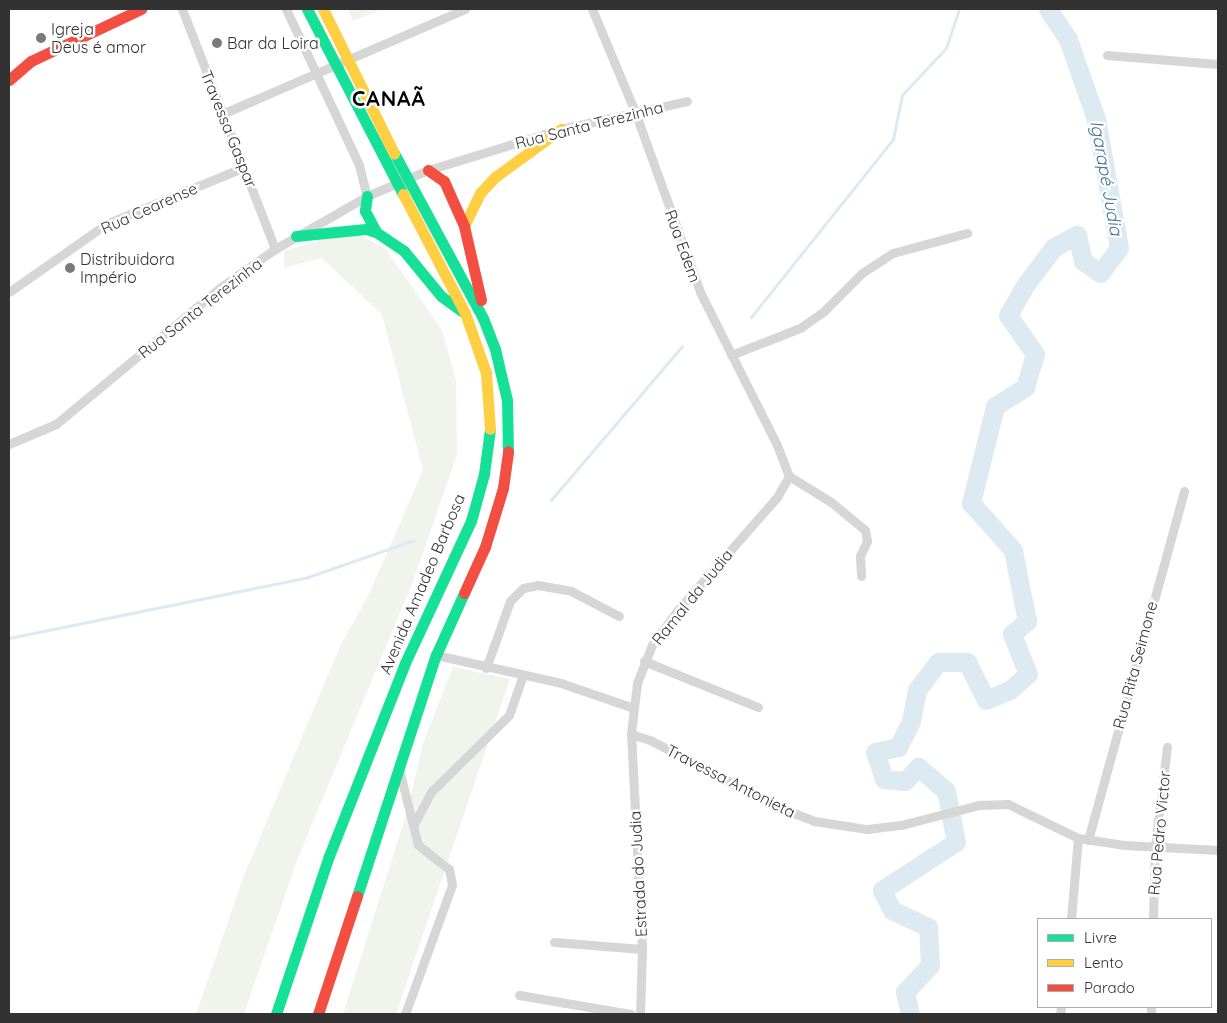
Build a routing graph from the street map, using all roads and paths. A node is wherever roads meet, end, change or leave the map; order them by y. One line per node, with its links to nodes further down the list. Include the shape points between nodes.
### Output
1 (141, 9): 11 (main road, via 31,60)
2 (182, 9): 14 (street, Travessa Gaspar)
3 (286, 9): 10 (street)
4 (307, 9): 25 (main road, Avenida Amadeo Barbosa)
5 (323, 9): 26 (main road, via 395,156)
6 (465, 9): 10 (street)
7 (592, 9): 13 (street, Rua Edem)
8 (1107, 55): 9 (street)
9 (1218, 64)
10 (317, 71): 14 (street); 18 (street, via 359,165)
11 (9, 80)
12 (687, 101): 13 (street, Rua Santa Terezinha)
13 (635, 112): 15 (street, Rua Santa Terezinha); 27 (street, Rua Edem, via 700,292)
14 (222, 114): 16 (street, Travessa Gaspar)
15 (561, 129): 17 (street, Rua Santa Terezinha); 19 (main road, via 495,177 480,193)
16 (244, 167): 23 (street, Travessa Gaspar); 24 (street, Rua Cearense, via 106,224)
17 (428, 170): 18 (street, Rua Santa Terezinha); 19 (main road, via 444,180)
18 (367, 196): 20 (main road, via 364,211); 22 (street, Rua Santa Terezinha)
19 (464, 226): 26 (main road)
20 (376, 232): 22 (main road, via 360,229); 25 (main road, via 404,251 441,296)
21 (967, 233): 27 (street, via 893,253 862,273 824,311 800,328)
22 (296, 236): 23 (street, Rua Santa Terezinha)
23 (276, 249): 28 (street, Rua Santa Terezinha, via 221,287 56,424)
24 (9, 292)
25 (465, 313): 52 (main road, Avenida Amadeo Barbosa, via 480,348 490,403 484,474 471,521 405,663 329,856)
26 (484, 318): 33 (main road, via 507,400 507,463 485,547)
27 (731, 355): 29 (street, Rua Edem)
28 (9, 444)
29 (789, 476): 31 (street, via 831,502 865,530 867,542 860,556); 34 (street, Ramal da Judia, via 772,502 677,611)
30 (1184, 492): 44 (street, Rua Rita Seimone)
31 (861, 576)
32 (619, 616): 35 (street, via 571,591 546,586 526,587 510,601)
33 (436, 655): 35 (street); 41 (main road)
34 (644, 661): 37 (street); 38 (street, Ramal da Judia)
35 (486, 668): 36 (street)
36 (523, 675): 38 (street, via 561,683); 42 (street, via 510,715 432,791)
37 (758, 707)
38 (633, 708): 39 (street, Ramal da Judia)
39 (632, 734): 43 (street, Travessa Antonieta, via 814,821 868,829 900,825 980,805 1014,806); 50 (street, Estrada do Judia)
40 (1168, 747): 45 (street, Rua Pedro Victor)
41 (399, 769): 42 (street); 53 (main road)
42 (413, 826): 54 (street, via 418,846 448,869 452,885)
43 (1078, 838): 44 (street, Travessa Antonieta); 47 (street)
44 (1088, 840): 45 (street, Travessa Antonieta)
45 (1155, 846): 46 (street, Travessa Antonieta); 48 (street, Rua Pedro Victor)
46 (1218, 850)
47 (1071, 918)
48 (1153, 918)
49 (554, 942): 50 (street)
50 (642, 949): 56 (street, Estrada do Judia)
51 (519, 995): 55 (street)
52 (276, 1014)
53 (318, 1014)
54 (405, 1014)
55 (630, 1014)
56 (640, 1014)

